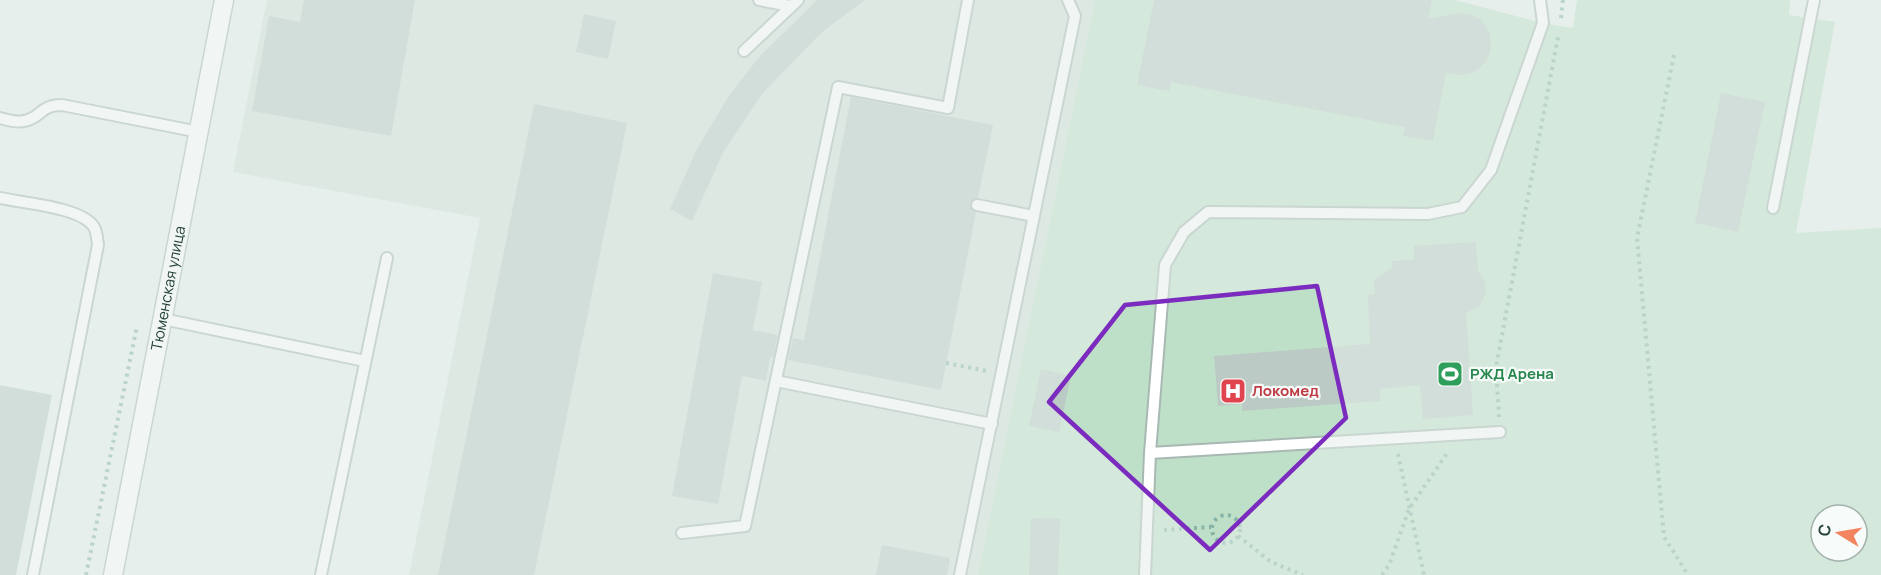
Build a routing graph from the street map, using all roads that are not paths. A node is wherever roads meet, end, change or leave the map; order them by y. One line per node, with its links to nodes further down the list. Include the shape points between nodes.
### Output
1 (224, 0): 10 (street, Тюменская улица)
2 (759, 0): 7 (lane)
3 (969, 0): 18 (lane, via 948,108 838,87)
4 (1068, 0): 14 (lane, via 1075,16)
5 (1540, 0): 21 (lane, via 1542,23 1491,170 1462,207 1428,214 1208,212 1184,232 1165,265)
6 (1814, 0): 13 (lane)
7 (794, 3): 8 (lane)
8 (744, 51)
9 (0, 118): 10 (lane, via 26,121 50,105 62,105)
10 (199, 132): 16 (street, Тюменская улица)
11 (0, 198): 23 (lane, via 71,212 85,218 97,233 98,245)
12 (977, 205): 14 (lane)
13 (1773, 208)
14 (1034, 216): 19 (lane)
15 (387, 258): 17 (lane)
16 (163, 319): 17 (lane); 24 (street, Тюменская улица)
17 (365, 361): 25 (lane)
18 (776, 381): 19 (lane); 22 (lane, via 745,526)
19 (992, 424): 26 (lane)
20 (1500, 432): 21 (lane)
21 (1150, 453): 27 (lane)
22 (682, 533)
23 (33, 575)
24 (112, 575)
25 (321, 575)
26 (960, 575)
27 (1145, 575)

